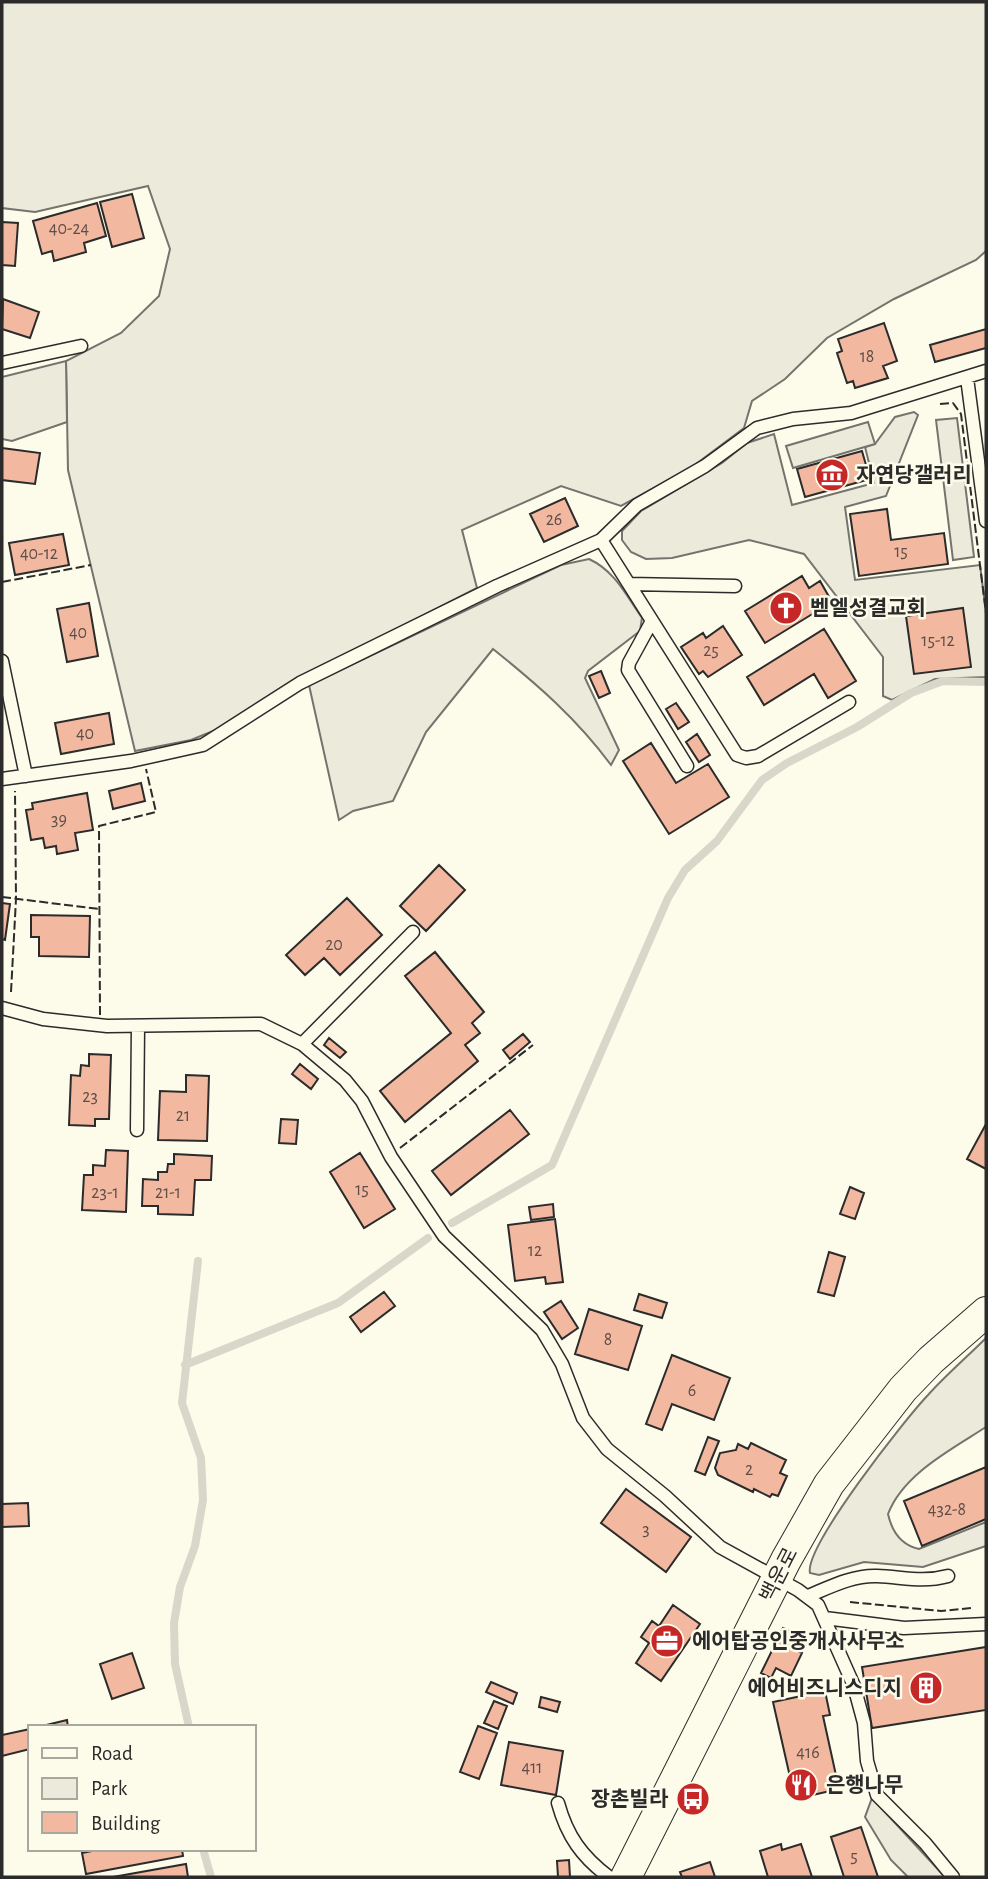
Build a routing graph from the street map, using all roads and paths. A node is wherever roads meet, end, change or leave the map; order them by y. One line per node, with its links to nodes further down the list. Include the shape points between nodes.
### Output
1 (81, 346): 2 (lane)
2 (2, 363)
3 (986, 372): 4 (lane)
4 (967, 378): 5 (lane); 6 (lane, via 851,413 758,428 705,466 637,505)
5 (986, 521)
6 (601, 540): 7 (lane); 13 (lane, via 310,678 203,745)
7 (629, 584): 8 (lane); 9 (lane)
8 (735, 586)
9 (652, 621): 11 (lane, via 737,755 758,756); 12 (lane, via 628,670)
10 (2, 660): 13 (lane)
11 (849, 702)
12 (687, 766)
13 (26, 776): 14 (lane)
14 (2, 779)
15 (413, 932): 18 (lane)
16 (2, 1008): 17 (lane, via 43,1019)
17 (138, 1026): 18 (lane, via 245,1023 280,1031); 19 (lane)
18 (302, 1044): 22 (lane, via 345,1080 362,1101 391,1157 443,1236 542,1330 562,1364 583,1418 607,1449 720,1547)
19 (137, 1130)
20 (986, 1312): 22 (street, 백운로, via 930,1360 875,1422 829,1484)
21 (948, 1577): 23 (lane, via 928,1582 858,1578)
22 (776, 1580): 23 (lane); 27 (street, 백운로)
23 (808, 1596): 24 (lane)
24 (825, 1618): 25 (lane, via 904,1628); 28 (lane, via 854,1686 877,1795)
25 (986, 1624)
26 (558, 1803): 27 (lane, via 580,1852)
27 (626, 1874)
28 (953, 1877)

